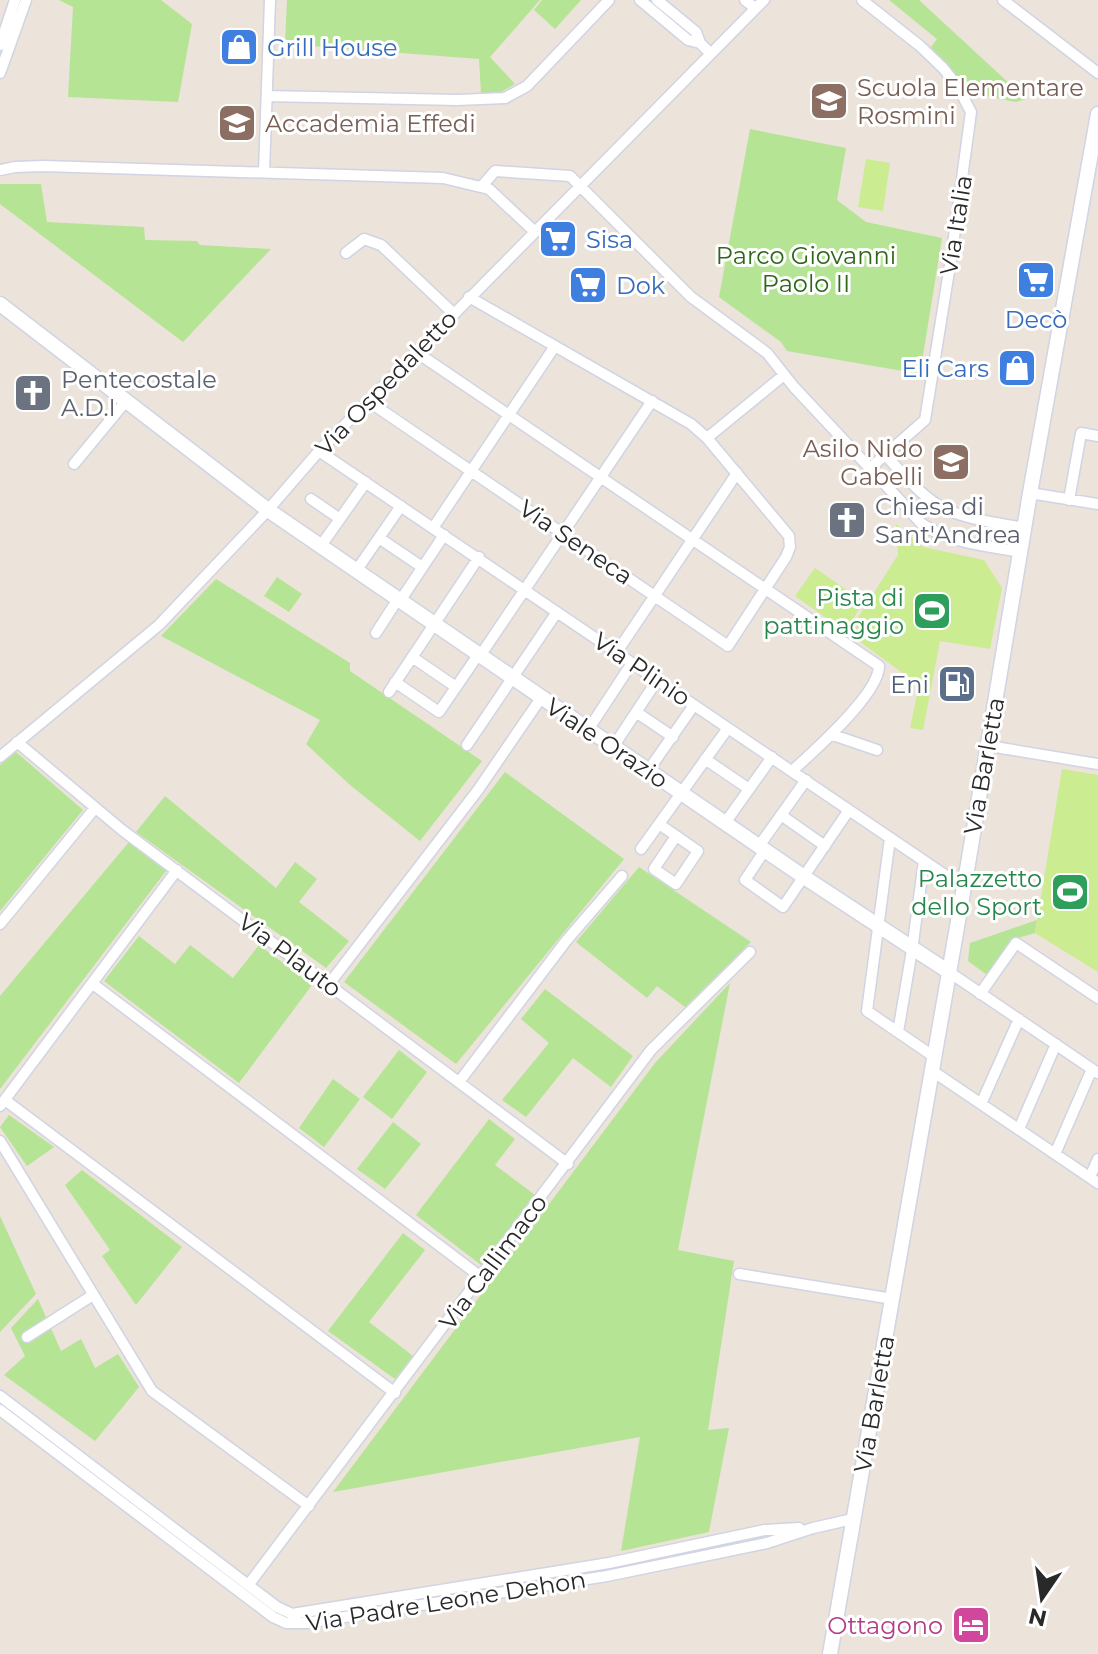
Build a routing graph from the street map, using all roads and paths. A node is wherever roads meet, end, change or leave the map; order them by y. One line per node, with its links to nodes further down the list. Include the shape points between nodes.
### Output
1 (15, 0): 13 (street)
2 (26, 0): 15 (street)
3 (270, 0): 17 (street)
4 (609, 0): 17 (street, via 527,86 505,98)
5 (640, 0): 12 (street, via 688,40)
6 (657, 0): 12 (street, via 696,32)
7 (745, 0): 11 (street)
8 (764, 0): 11 (street, Via Ospedaletto)
9 (862, 0): 40 (street, Via Italia, via 943,68 971,112 925,420)
10 (1007, 1): 16 (street)
11 (755, 8): 14 (street, Via Ospedaletto)
12 (700, 43): 14 (street)
13 (0, 45)
14 (710, 53): 24 (street, Via Ospedaletto)
15 (0, 73)
16 (1098, 73)
17 (267, 96): 22 (street)
18 (1098, 114): 47 (main road, Via Barletta)
19 (0, 160): 20 (street)
20 (15, 167): 21 (street); 22 (street)
21 (0, 170)
22 (264, 172): 23 (street, via 443,178)
23 (482, 186): 24 (street, via 495,171 567,174); 25 (street)
24 (581, 186): 25 (street, Via Ospedaletto); 32 (street, via 691,297 767,353)
25 (534, 231): 27 (street, Via Ospedaletto)
26 (346, 253): 29 (street, via 364,239 381,245)
27 (469, 297): 29 (street, Via Ospedaletto); 30 (street)
28 (0, 304): 33 (main road, Viale Orazio)
29 (453, 313): 31 (street, Via Ospedaletto)
30 (555, 346): 35 (street); 36 (street)
31 (416, 352): 34 (street, Via Ospedaletto); 36 (street)
32 (784, 375): 38 (street); 42 (street)
33 (126, 401): 41 (street); 52 (main road, Viale Orazio)
34 (368, 401): 39 (street, Via Ospedaletto); 43 (street, Via Seneca)
35 (652, 401): 38 (street); 45 (street)
36 (508, 416): 43 (street); 45 (street)
37 (1098, 436): 49 (street, via 1081,433)
38 (707, 438): 44 (street)
39 (319, 451): 46 (street, Via Plinio); 52 (street, Via Ospedaletto)
40 (885, 455): 42 (street, Via Italia); 55 (street, via 944,508)
41 (74, 464)
42 (869, 469): 61 (street, via 933,531)
43 (471, 471): 54 (street); 56 (street, Via Seneca)
44 (737, 473): 59 (street); 65 (street, via 789,536 786,557)
45 (600, 478): 56 (street); 59 (street)
46 (366, 482): 51 (street, Via Plinio); 53 (street)
47 (1030, 493): 49 (street); 55 (main road, Via Barletta)
48 (311, 499): 53 (street)
49 (1069, 500): 50 (street)
50 (1098, 504)
51 (401, 506): 54 (street, Via Plinio); 58 (street)
52 (268, 510): 60 (main road, Viale Orazio); 86 (street, Via Ospedaletto, via 140,643)
53 (340, 519): 60 (street)
54 (433, 528): 57 (street, Via Plinio)
55 (1024, 528): 61 (main road, Via Barletta)
56 (563, 533): 66 (street); 67 (street, Via Seneca)
57 (444, 535): 62 (street, Via Plinio); 63 (street)
58 (379, 538): 63 (street); 64 (street)
59 (693, 539): 65 (street); 67 (street)
60 (320, 547): 64 (main road, Viale Orazio)
61 (1021, 552): 87 (main road, Via Barletta)
62 (479, 557): 66 (street, Via Plinio); 70 (street)
63 (422, 567): 68 (street)
64 (356, 571): 68 (main road, Viale Orazio)
65 (765, 588): 67 (street, Via Seneca, via 728,646); 84 (street, via 879,666 878,675)
66 (525, 590): 69 (street, Via Plinio); 73 (street)
67 (655, 596): 72 (street)
68 (399, 600): 70 (main road, Viale Orazio); 71 (street)
69 (557, 612): 72 (street, Via Plinio); 76 (street)
70 (435, 624): 73 (main road, Viale Orazio); 74 (street)
71 (376, 633)
72 (617, 652): 75 (street, Via Plinio)
73 (479, 655): 76 (main road, Viale Orazio); 77 (street)
74 (412, 657): 77 (street); 77 (street, via 392,687 439,712)
75 (632, 663): 80 (street, Via Plinio); 83 (street)
76 (512, 677): 79 (main road, Viale Orazio); 88 (street)
77 (456, 687)
78 (652, 688): 81 (street)
79 (541, 698): 83 (main road, Viale Orazio); 121 (street, via 478,790)
80 (694, 705): 82 (street, Via Plinio); 85 (street)
81 (636, 712): 85 (street); 89 (street)
82 (728, 728): 92 (street, Via Plinio); 93 (street)
83 (588, 730): 89 (main road, Viale Orazio)
84 (833, 735): 90 (street); 96 (street)
85 (673, 737): 95 (street)
86 (17, 742): 91 (street, Via Ospedaletto); 100 (street, Via Plauto)
87 (986, 743): 94 (street); 114 (main road, Via Barletta)
88 (467, 745)
89 (613, 747): 95 (main road, Viale Orazio)
90 (877, 750)
91 (0, 757)
92 (772, 757): 96 (street, Via Plinio); 98 (street)
93 (705, 759): 98 (street); 99 (street)
94 (1098, 764)
95 (648, 771): 99 (main road, Viale Orazio)
96 (792, 771): 97 (street, Via Plinio)
97 (806, 780): 101 (street, Via Plinio); 102 (street)
98 (749, 789): 103 (street)
99 (680, 793): 103 (main road, Viale Orazio); 104 (street)
100 (95, 808): 111 (street, Via Plauto); 115 (street)
101 (849, 810): 106 (street, Via Plinio); 107 (street)
102 (781, 815): 107 (street); 108 (street)
103 (725, 823): 108 (main road, Viale Orazio)
104 (659, 824): 105 (street); 109 (street)
105 (676, 836): 105 (street, via 698,851 676,884 654,869)
106 (890, 838): 110 (street, Via Plinio); 116 (street)
107 (825, 846): 113 (street)
108 (762, 848): 113 (main road, Viale Orazio); 113 (street, via 745,880 783,907)
109 (641, 849)
110 (924, 861): 114 (street, Via Plinio); 117 (street)
111 (177, 870): 120 (street); 121 (street, Via Plauto)
112 (622, 876): 129 (street)
113 (804, 877): 116 (main road, Viale Orazio)
114 (964, 888): 119 (main road, Via Barletta)
115 (0, 924)
116 (878, 927): 117 (main road, Viale Orazio); 125 (street, via 867,1011)
117 (912, 950): 119 (main road, Viale Orazio); 125 (street)
118 (750, 952): 136 (street, Via Callimaco, via 651,1050)
119 (949, 972): 122 (street); 127 (main road, Via Barletta)
120 (93, 984): 130 (street); 139 (street)
121 (329, 984): 129 (street, Via Plauto)
122 (980, 994): 123 (street, via 1016,943); 124 (street)
123 (1098, 998)
124 (1019, 1019): 126 (street); 131 (street)
125 (898, 1032): 127 (street)
126 (1056, 1044): 128 (street); 132 (street)
127 (932, 1063): 131 (street); 141 (main road, Via Barletta)
128 (1095, 1071): 134 (street)
129 (459, 1082): 136 (street, Via Plauto)
130 (2, 1103): 143 (street)
131 (981, 1104): 132 (street)
132 (1019, 1129): 134 (street)
133 (0, 1141): 140 (street)
134 (1055, 1154): 137 (street)
135 (1098, 1159): 137 (street)
136 (568, 1164): 139 (street, Via Callimaco)
137 (1094, 1180)
138 (739, 1274): 141 (street)
139 (481, 1277): 143 (street, Via Callimaco)
140 (93, 1295): 142 (street); 146 (street, via 152,1391)
141 (893, 1299): 147 (main road, Via Barletta)
142 (27, 1337)
143 (395, 1393): 146 (street, Via Callimaco)
144 (0, 1396): 149 (street, Via Padre Leone Dehon)
145 (0, 1410): 148 (street, Via Padre Leone Dehon, via 286,1623 607,1576 767,1543)
146 (309, 1506): 149 (street, Via Callimaco)
147 (853, 1519): 148 (street, Via Padre Leone Dehon); 150 (main road, Via Barletta)
148 (813, 1528): 149 (street, Via Padre Leone Dehon, via 765,1530 609,1563 300,1614 277,1607)
149 (249, 1584)
150 (830, 1654)

